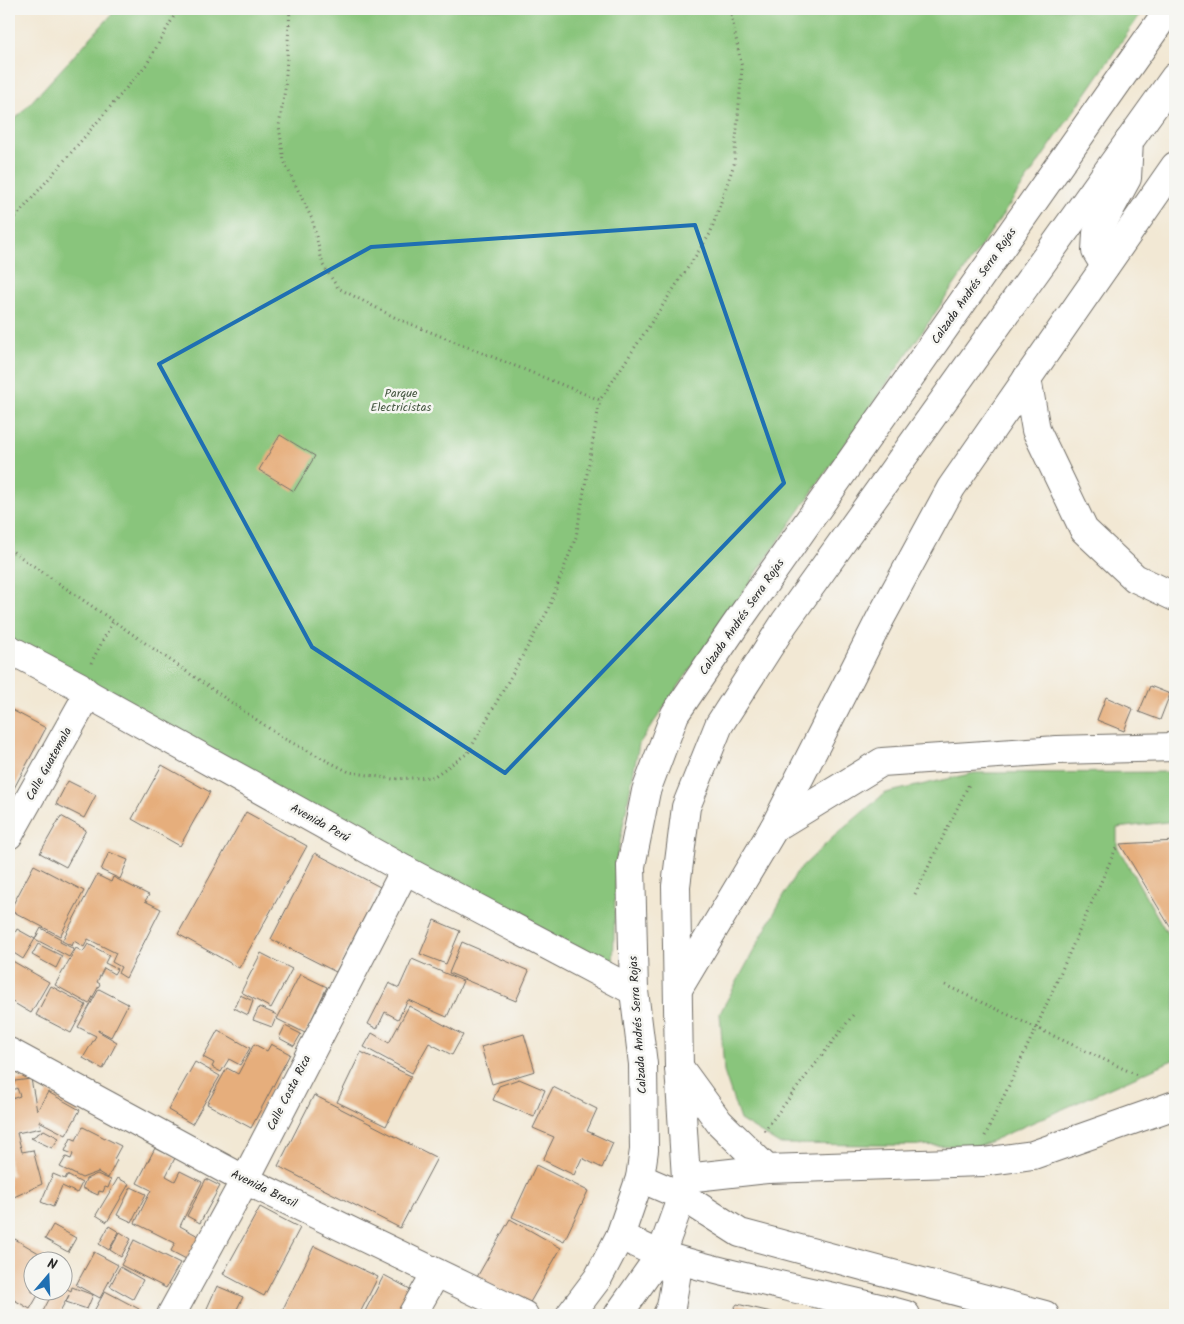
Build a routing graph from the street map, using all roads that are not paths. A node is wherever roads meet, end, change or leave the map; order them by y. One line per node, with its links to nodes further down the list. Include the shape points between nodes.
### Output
1 (1169, 9): 15 (main road, Calzada Andrés Serra Rojas, via 675,714 646,791 631,866)
2 (1175, 76): 3 (main road)
3 (1129, 141): 5 (main road, via 1127,178 1097,233 1096,251); 14 (main road, via 786,622 719,724 686,806 676,886)
4 (1175, 166): 5 (main road)
5 (1105, 266): 6 (main road)
6 (1027, 378): 7 (main road, via 1036,430 1084,530 1135,578); 11 (main road, via 952,488 880,619)
7 (1175, 597)
8 (9, 649): 9 (main road, Avenida Perú)
9 (84, 690): 12 (main road, Calle Guatemala); 13 (main road, Avenida Perú)
10 (1175, 747): 11 (main road, via 1057,750 882,762)
11 (774, 828): 14 (main road)
12 (9, 835)
13 (404, 870): 15 (main road, Avenida Perú); 21 (main road, Calle Costa Rica)
14 (678, 989): 17 (main road)
15 (634, 991): 20 (main road, Calzada Andrés Serra Rojas, via 643,1064 644,1150)
16 (9, 1052): 21 (main road, Avenida Brasil)
17 (679, 1067): 19 (main road, via 719,1122); 22 (main road)
18 (1175, 1105): 19 (main road, via 1033,1155 983,1162)
19 (758, 1160): 22 (main road)
20 (640, 1178): 22 (main road); 23 (main road, Calzada Andrés Serra Rojas)
21 (245, 1180): 25 (main road, Avenida Brasil); 26 (main road, Calle Costa Rica)
22 (684, 1187): 24 (main road); 33 (main road, via 740,1232)
23 (620, 1236): 24 (main road); 29 (main road, Calzada Andrés Serra Rojas, via 598,1278)
24 (661, 1254): 30 (main road); 31 (main road, via 676,1278); 32 (main road)
25 (436, 1273): 27 (main road); 28 (main road, Avenida Brasil)
26 (171, 1315)
27 (412, 1315)
28 (524, 1315)
29 (570, 1315)
30 (618, 1315)
31 (667, 1315)
32 (906, 1315)
33 (1045, 1315)

